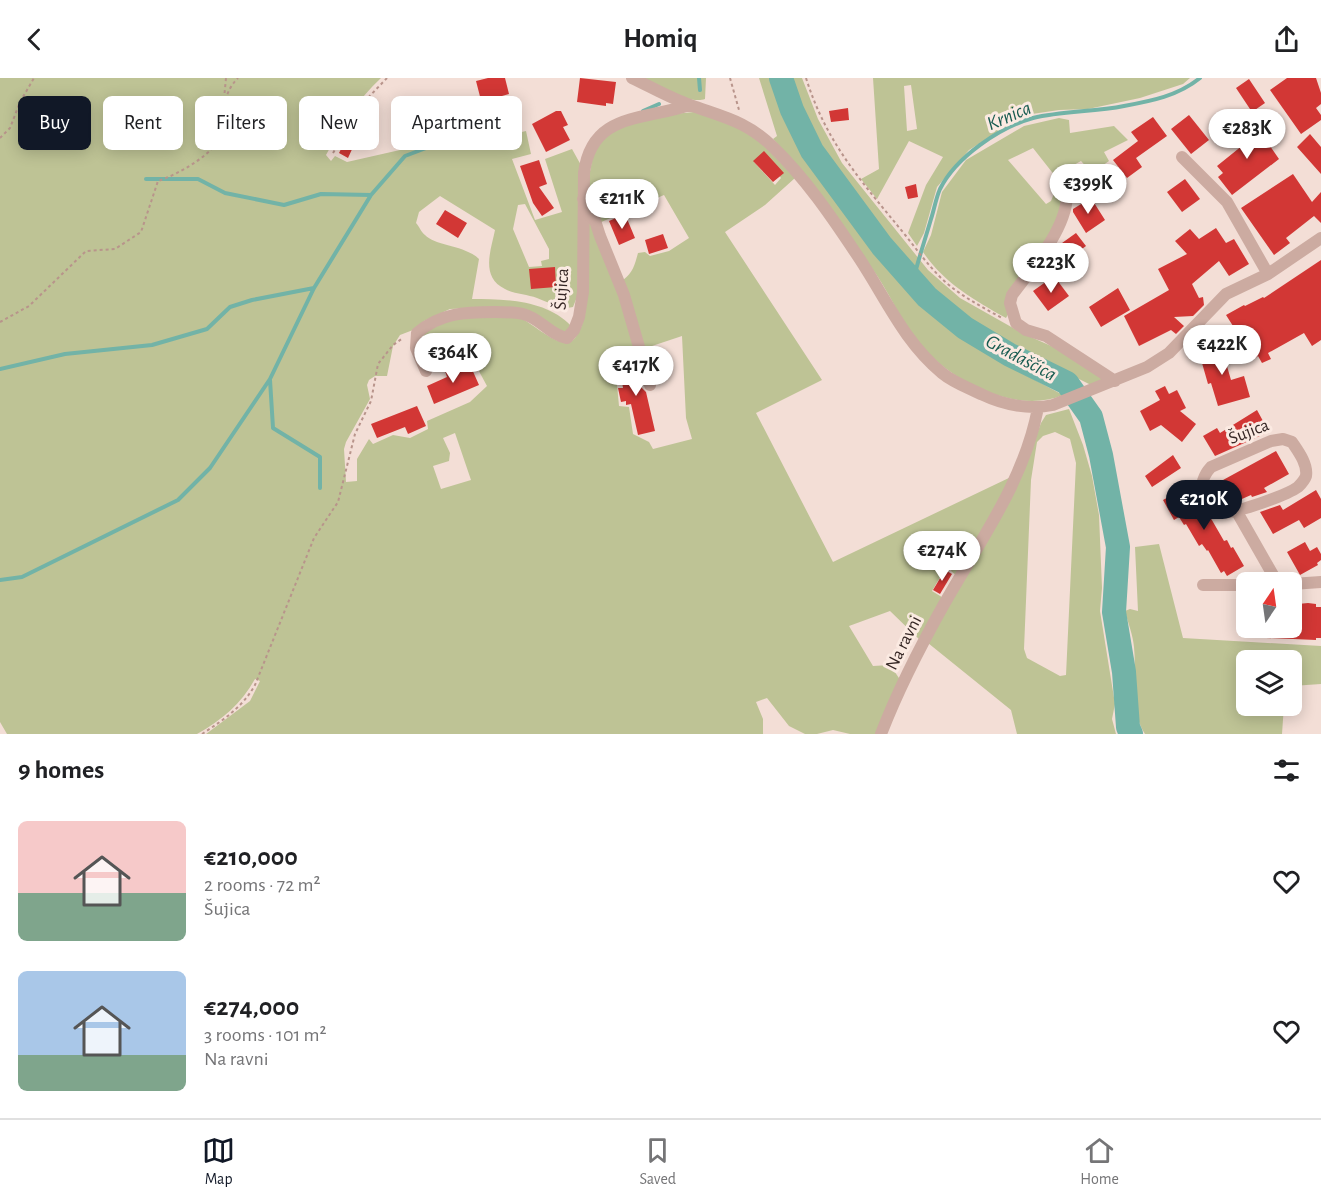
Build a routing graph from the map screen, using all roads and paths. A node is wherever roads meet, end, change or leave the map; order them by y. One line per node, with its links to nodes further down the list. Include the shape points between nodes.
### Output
1 (34, 78): 12 (path, via 10,128)
2 (226, 78): 8 (path)
3 (238, 78): 9 (path)
4 (387, 78): 14 (path, via 363,103)
5 (632, 78): 10 (street)
6 (730, 78): 11 (path, via 739,105)
7 (806, 78): 21 (path, via 820,116 838,148 914,247 941,278 966,298)
8 (224, 96)
9 (228, 96)
10 (689, 105): 11 (street); 17 (street, Šujica, via 602,132 585,161)
11 (739, 121): 26 (street, via 773,147 801,178 856,253 900,327 944,375 996,401)
12 (0, 138)
13 (210, 150): 20 (path, via 174,176 158,181 141,232 115,249 86,251 29,306)
14 (333, 153)
15 (1182, 157): 19 (street, via 1227,202)
16 (1067, 197): 21 (street, via 1056,230 1012,295 1010,303)
17 (583, 199): 22 (street, Šujica, via 583,292 579,317 567,338 524,314 499,312 451,314 429,322); 25 (street, via 591,208 624,295)
18 (1321, 238): 19 (street)
19 (1268, 274): 24 (street, via 1226,294 1169,353)
20 (0, 322)
21 (1016, 323): 24 (street, via 1046,336)
22 (417, 333): 23 (street, via 416,348); 33 (path, via 393,345 378,364 371,401 355,434 338,502 314,538 255,685 239,708)
23 (426, 371)
24 (1115, 381): 26 (street)
25 (650, 385)
26 (1038, 408): 34 (street, Na ravni, via 1023,462 999,513 943,607)
27 (1237, 512): 27 (street, Šujica, via 1222,512 1202,496 1204,474 1211,467 1271,441 1292,442 1306,468 1298,487); 28 (street)
28 (1271, 572)
29 (1321, 582): 30 (street)
30 (1302, 583)
31 (1203, 585): 32 (street)
32 (1236, 585)
33 (202, 734)
34 (881, 734)

